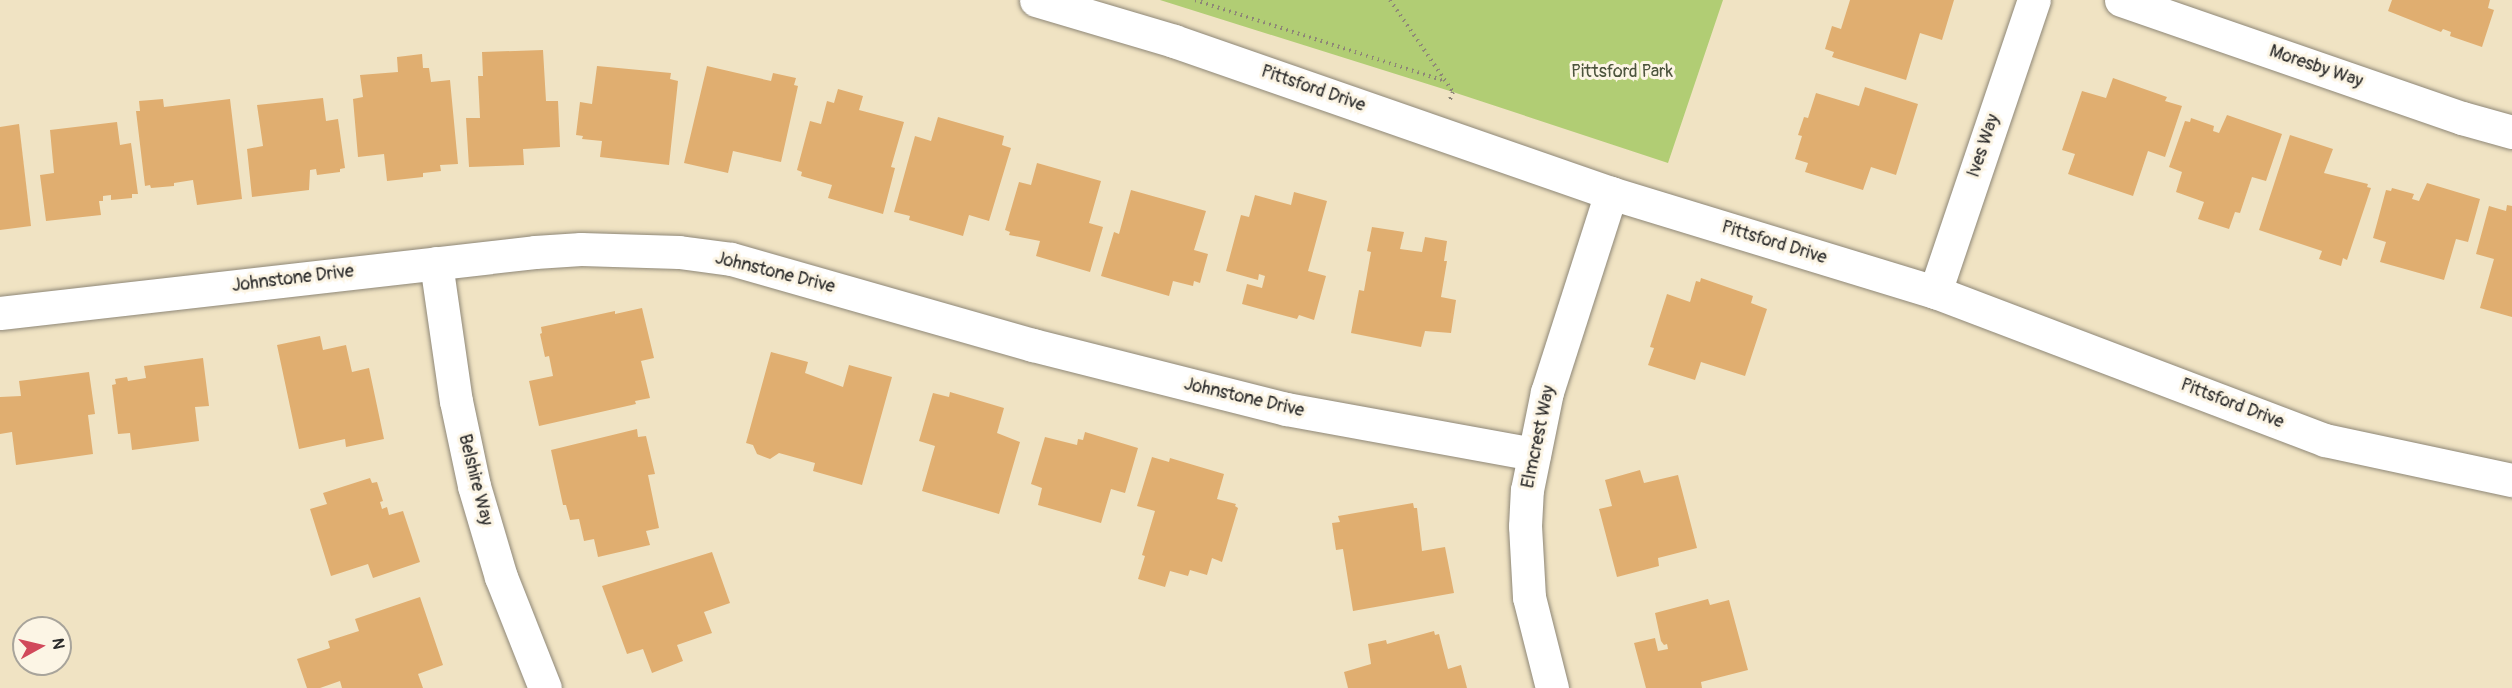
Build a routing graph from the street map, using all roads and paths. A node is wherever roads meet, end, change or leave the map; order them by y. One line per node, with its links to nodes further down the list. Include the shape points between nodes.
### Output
1 (1036, 0): 8 (street, Pittsford Drive, via 1174,41)
2 (1195, 0): 6 (path)
3 (1390, 0): 6 (path)
4 (2034, 0): 11 (street, Ives Way)
5 (2121, 0): 7 (street, Moresby Way)
6 (1444, 81): 8 (path, via 1453,92)
7 (2512, 132)
8 (1440, 134): 9 (street, Pittsford Drive)
9 (1611, 193): 11 (street, Pittsford Drive); 13 (street, Elmcrest Way, via 1547,392)
10 (436, 263): 12 (street, Johnstone Drive); 13 (street, Johnstone Drive, via 581,249 679,252 731,259 1033,345 1286,409); 15 (street, Belshire Way, via 456,401 474,486 501,577)
11 (1935, 292): 14 (street, Pittsford Drive, via 2325,440)
12 (0, 313)
13 (1534, 454): 16 (street, Elmcrest Way, via 1525,526 1529,597)
14 (2512, 480)
15 (545, 688)
16 (1552, 688)

